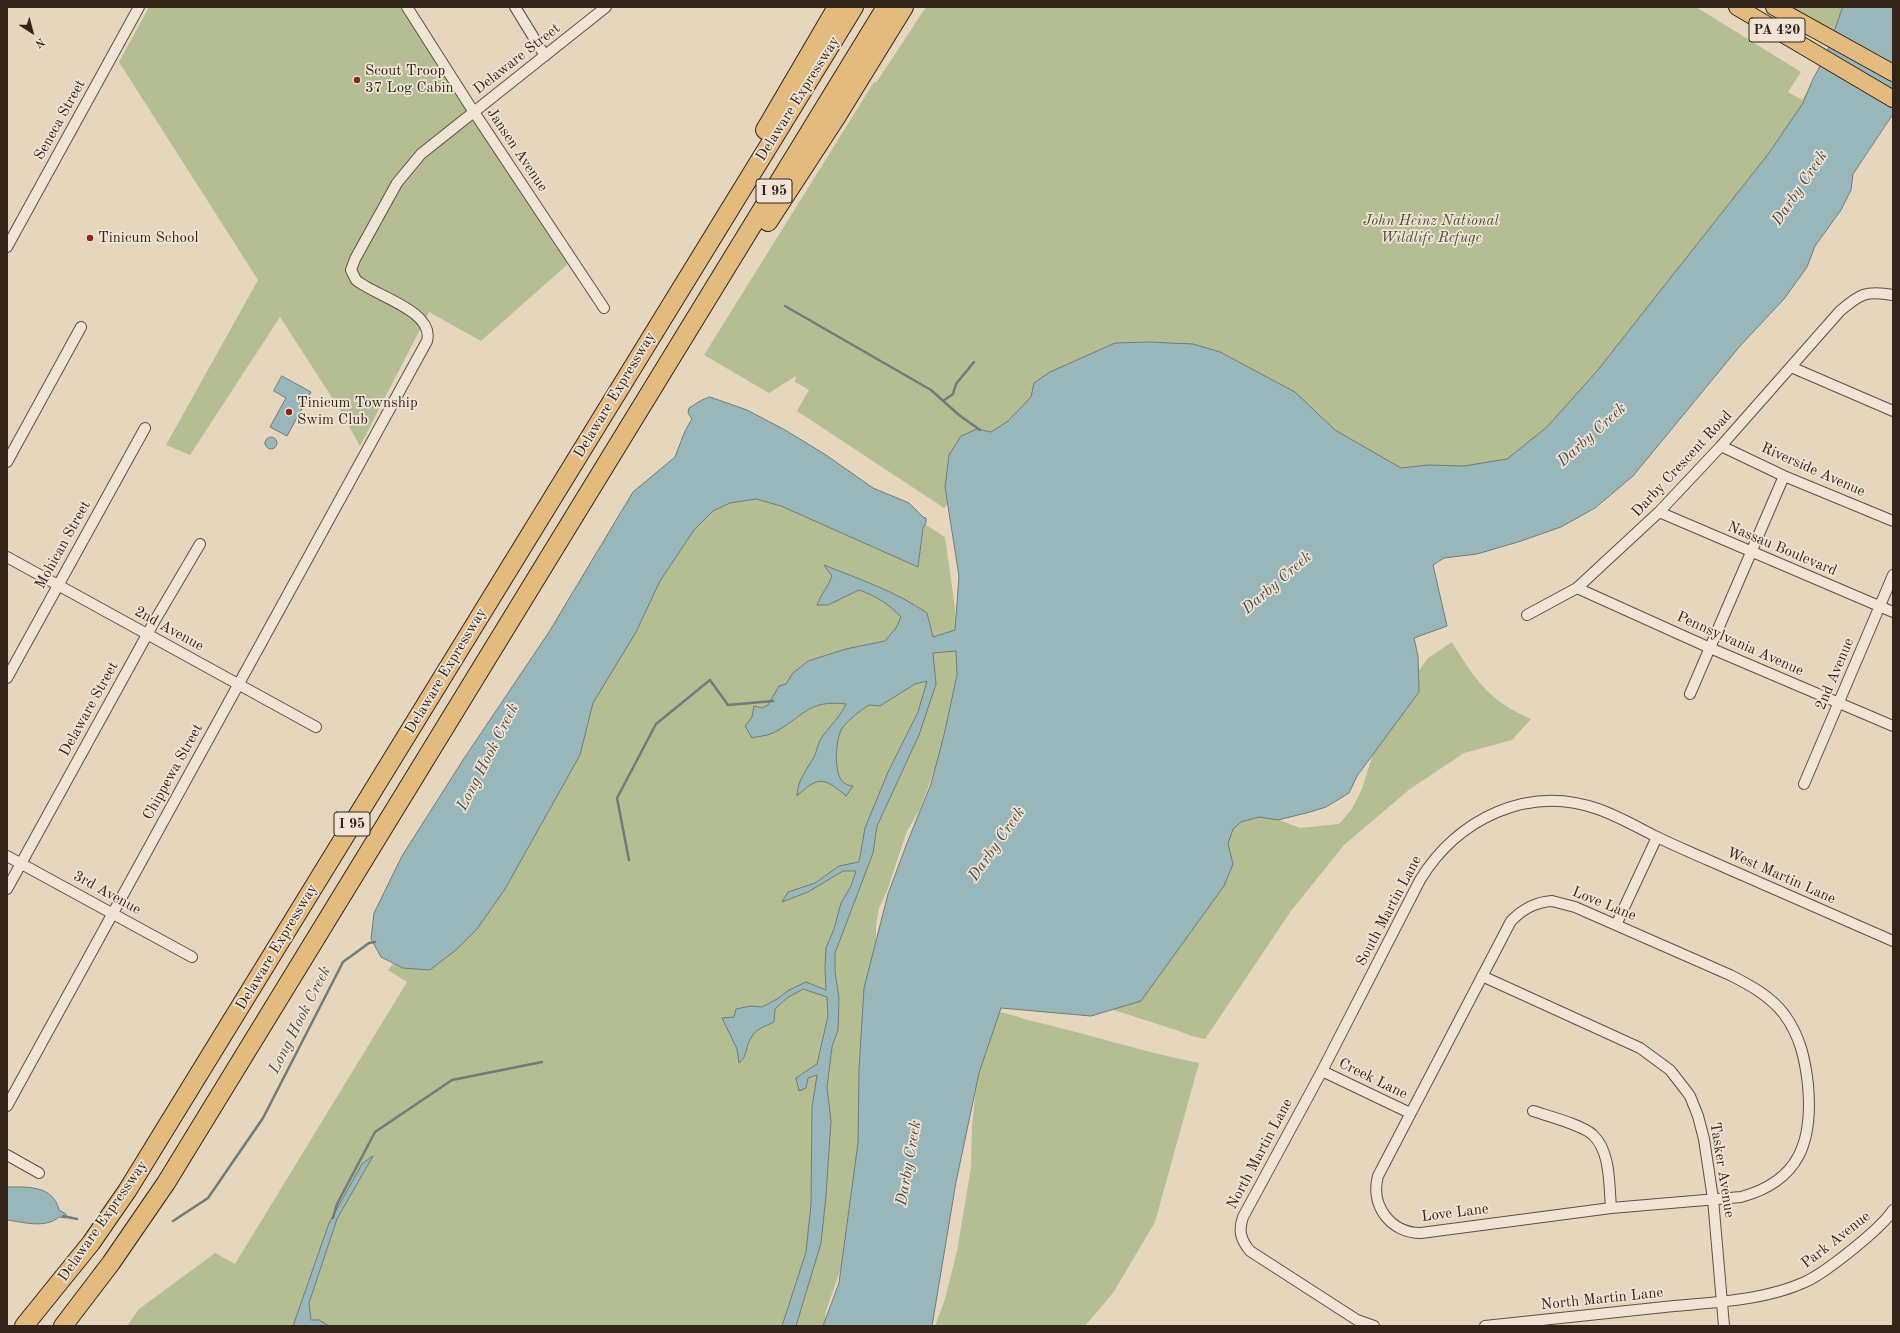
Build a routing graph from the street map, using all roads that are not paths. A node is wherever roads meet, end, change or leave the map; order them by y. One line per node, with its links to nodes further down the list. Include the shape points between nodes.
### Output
1 (139, 7): 15 (street, Seneca Street)
2 (407, 7): 14 (street, Jansen Avenue)
3 (515, 7): 11 (street)
4 (606, 7): 11 (street, Delaware Street)
5 (837, 7): 18 (highway, via 713,220)
6 (854, 7): 18 (highway, Delaware Expressway / I 95)
7 (886, 7): 21 (highway, Delaware Expressway / I 95)
8 (904, 7): 21 (highway, via 789,192)
9 (1737, 7): 13 (main road, PA 420)
10 (1774, 7): 12 (main road, PA 420)
11 (545, 56): 14 (street, Delaware Street)
12 (1893, 73)
13 (1893, 99)
14 (474, 112): 17 (street, Jansen Avenue); 25 (street, Delaware Street, via 428,148 403,175 351,267 356,280 419,316 428,333 425,346)
15 (7, 248)
16 (1893, 295): 20 (street, Darby Crescent Road, via 1879,292 1858,296 1840,311)
17 (604, 308)
18 (666, 312): 67 (highway, Delaware Expressway / I 95, via 127,1191 79,1259)
19 (81, 327): 26 (street)
20 (1790, 367): 22 (street); 24 (street, Darby Crescent Road)
21 (661, 375): 68 (highway, Delaware Expressway / I 95, via 169,1178 111,1263)
22 (1893, 411)
23 (145, 428): 34 (street, Mohican Street)
24 (1721, 446): 27 (street, Riverside Avenue); 28 (street, Darby Crescent Road)
25 (365, 454): 42 (street, Chippewa Street)
26 (7, 462)
27 (1784, 476): 29 (street, Riverside Avenue); 31 (street)
28 (1659, 512): 31 (street, Nassau Boulevard); 35 (street, Darby Crescent Road)
29 (1893, 521)
30 (200, 544): 39 (street, Delaware Street)
31 (1752, 552): 36 (street, Nassau Boulevard); 40 (street)
32 (7, 557): 34 (street, 2nd Avenue)
33 (1893, 575): 36 (street, 2nd Avenue)
34 (58, 585): 39 (street, 2nd Avenue); 41 (street, Mohican Street)
35 (1577, 588): 38 (street, Darby Crescent Road); 40 (street, Pennsylvania Avenue)
36 (1879, 607): 37 (street, Nassau Boulevard); 44 (street, 2nd Avenue)
37 (1893, 612)
38 (1527, 615)
39 (148, 634): 42 (street, 2nd Avenue); 50 (street, Delaware Street)
40 (1710, 648): 43 (street); 44 (street, Pennsylvania Avenue)
41 (7, 678)
42 (238, 684): 46 (street, 2nd Avenue); 52 (street, Chippewa Street)
43 (1690, 694)
44 (1839, 703): 45 (street, Pennsylvania Avenue); 47 (street, 2nd Avenue)
45 (1893, 726)
46 (316, 727)
47 (1804, 784)
48 (1657, 837): 53 (street); 54 (street, West Martin Lane); 57 (street, South Martin Lane, via 1598,809 1556,801 1528,803 1503,809 1466,828 1440,852 1420,880)
49 (7, 856): 50 (street, 3rd Avenue)
50 (21, 863): 51 (street, Delaware Street); 52 (street, 3rd Avenue)
51 (7, 890)
52 (112, 913): 55 (street, 3rd Avenue); 58 (street, Chippewa Street)
53 (1616, 925): 56 (street, Love Lane, via 1566,904 1552,901 1538,903 1523,910 1511,921); 63 (street, Love Lane, via 1730,975 1767,996 1784,1014 1801,1044 1807,1075 1809,1118 1801,1152 1785,1173 1758,1192 1741,1197)
54 (1893, 942)
55 (192, 957)
56 (1482, 976): 60 (street, Love Lane); 63 (street, Tasker Avenue, via 1640,1048 1670,1070 1690,1096 1698,1116)
57 (1322, 1071): 60 (street, Creek Lane); 69 (street, North Martin Lane, via 1243,1217 1239,1226 1240,1234 1246,1246 1255,1254 1357,1320)
58 (7, 1106)
59 (1533, 1111): 64 (street, via 1581,1128 1592,1134 1600,1143 1606,1163)
60 (1410, 1113): 64 (street, Love Lane, via 1378,1176 1375,1189 1382,1211 1393,1223 1406,1231 1420,1233)
61 (7, 1155): 62 (street)
62 (39, 1172)
63 (1713, 1199): 64 (street, Love Lane); 66 (street, Tasker Avenue)
64 (1611, 1208)
65 (1892, 1215): 66 (street, Park Avenue, via 1836,1262 1805,1282 1780,1291)
66 (1722, 1301): 70 (street, North Martin Lane); 71 (street, Tasker Avenue)
67 (24, 1326)
68 (63, 1326)
69 (1374, 1326)
70 (1485, 1326)
71 (1724, 1326)

